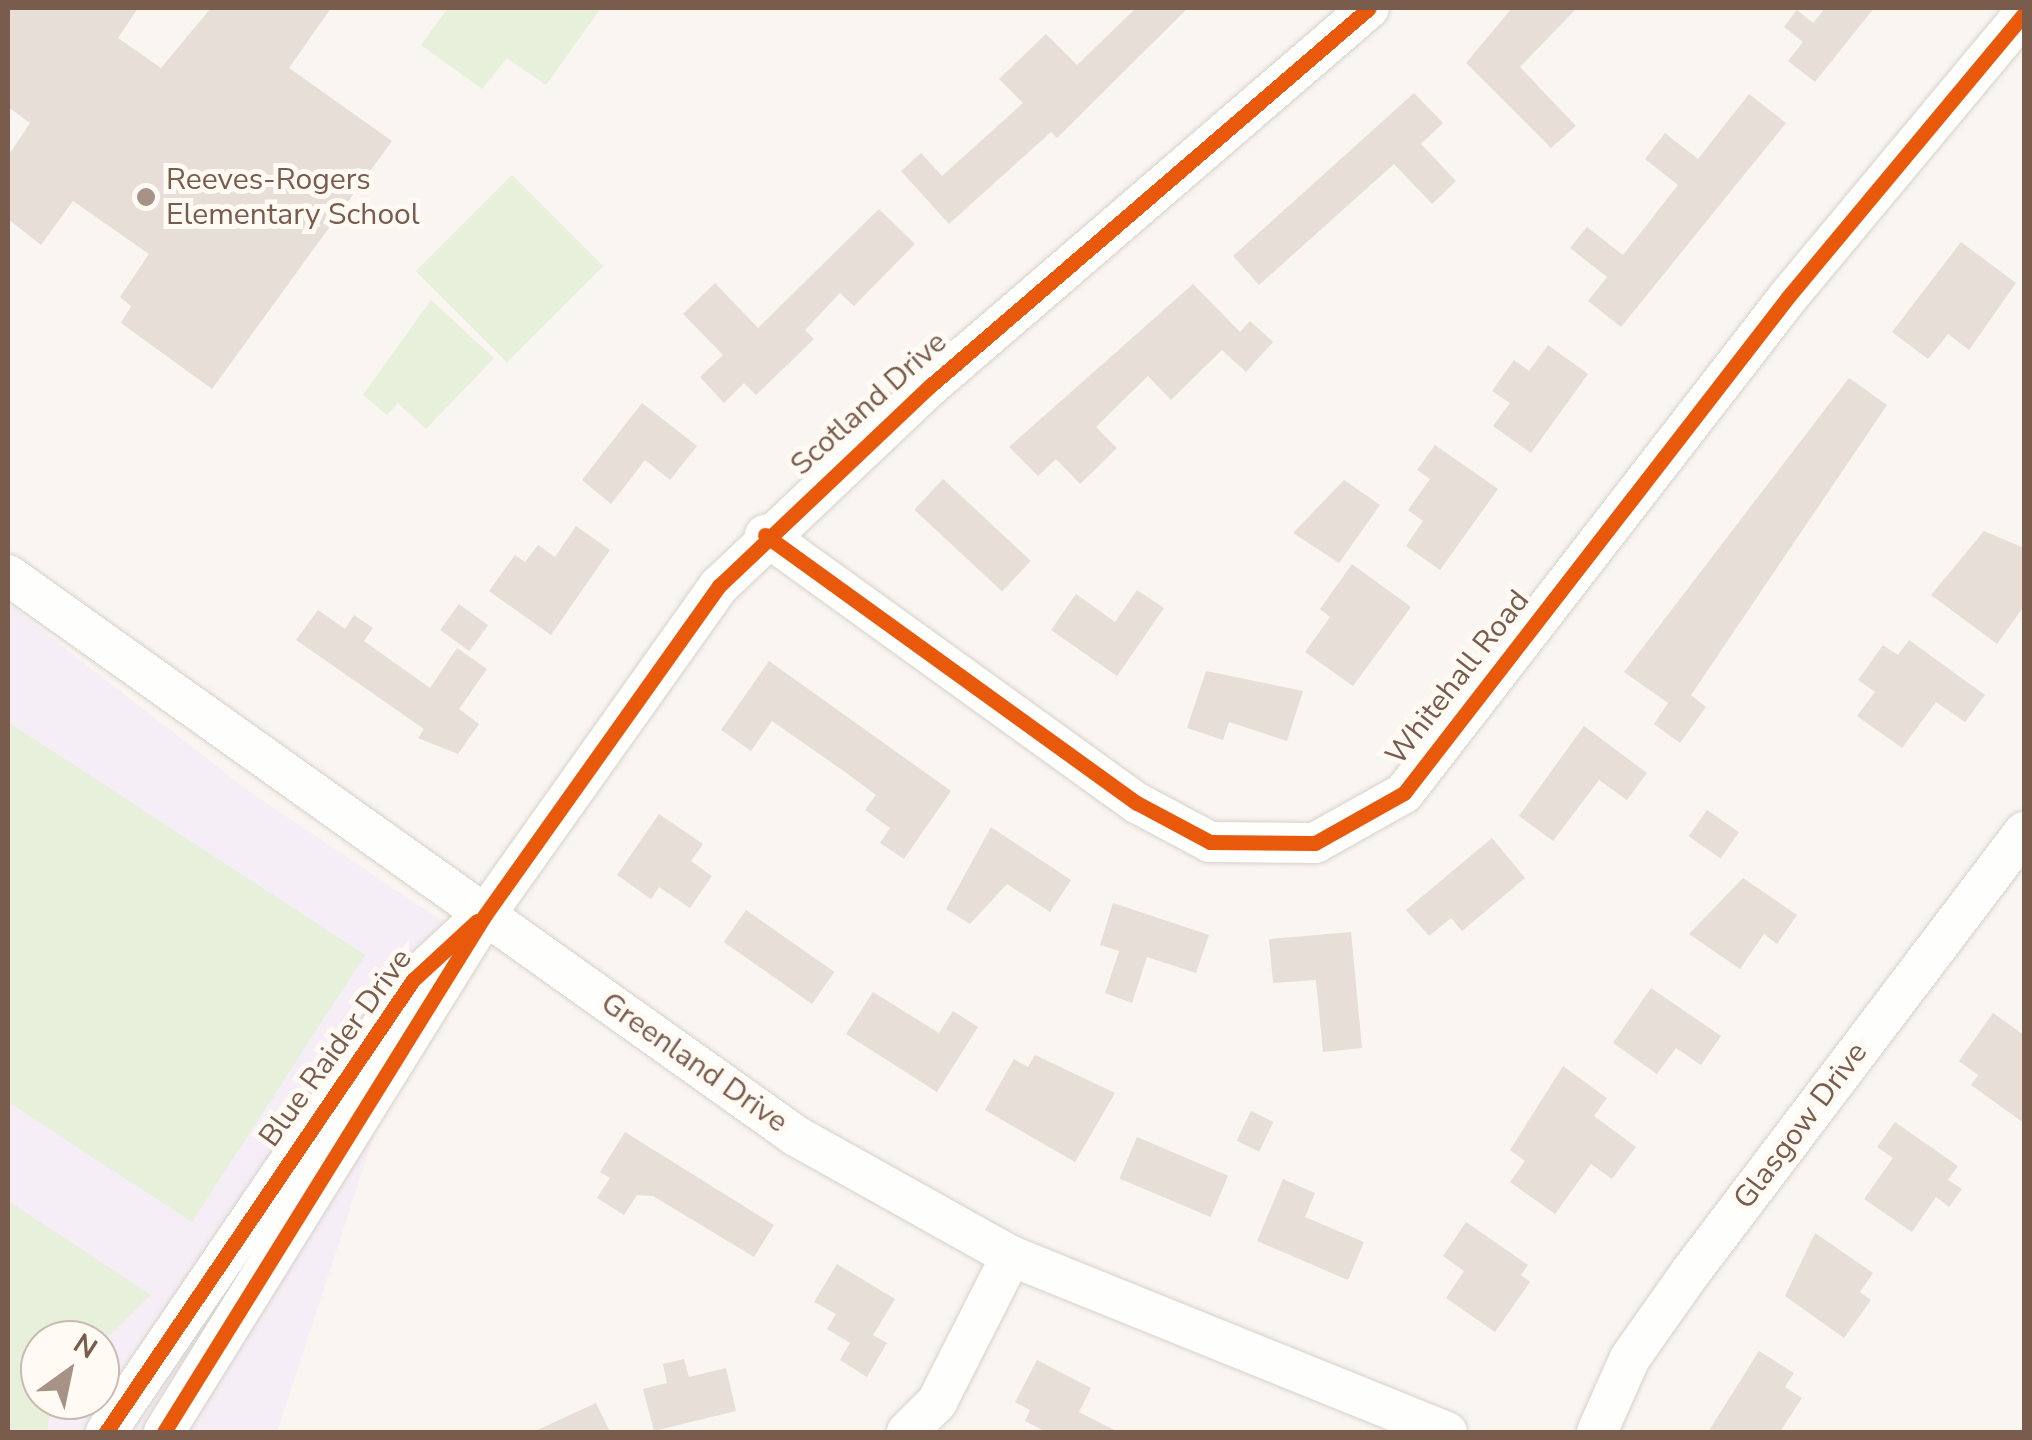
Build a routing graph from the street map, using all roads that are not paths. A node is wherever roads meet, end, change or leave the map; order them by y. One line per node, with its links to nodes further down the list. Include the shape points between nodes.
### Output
1 (1369, 8): 3 (street, Scotland Drive)
2 (2024, 14): 3 (street, Whitehall Road, via 1788,297 1404,793 1314,843 1210,842 1137,803)
3 (765, 535): 6 (street, Scotland Drive, via 719,586)
4 (8, 576): 6 (street, Greenland Drive)
5 (2024, 832): 12 (street, Glasgow Drive, via 1630,1358)
6 (485, 915): 7 (street, Greenland Drive, via 796,1136); 8 (street, Blue Raider Drive, via 413,980); 9 (street, Blue Raider Drive)
7 (1012, 1256): 10 (street, via 937,1402); 11 (street, Greenland Drive)
8 (106, 1432)
9 (164, 1432)
10 (906, 1432)
11 (1447, 1432)
12 (1597, 1432)

